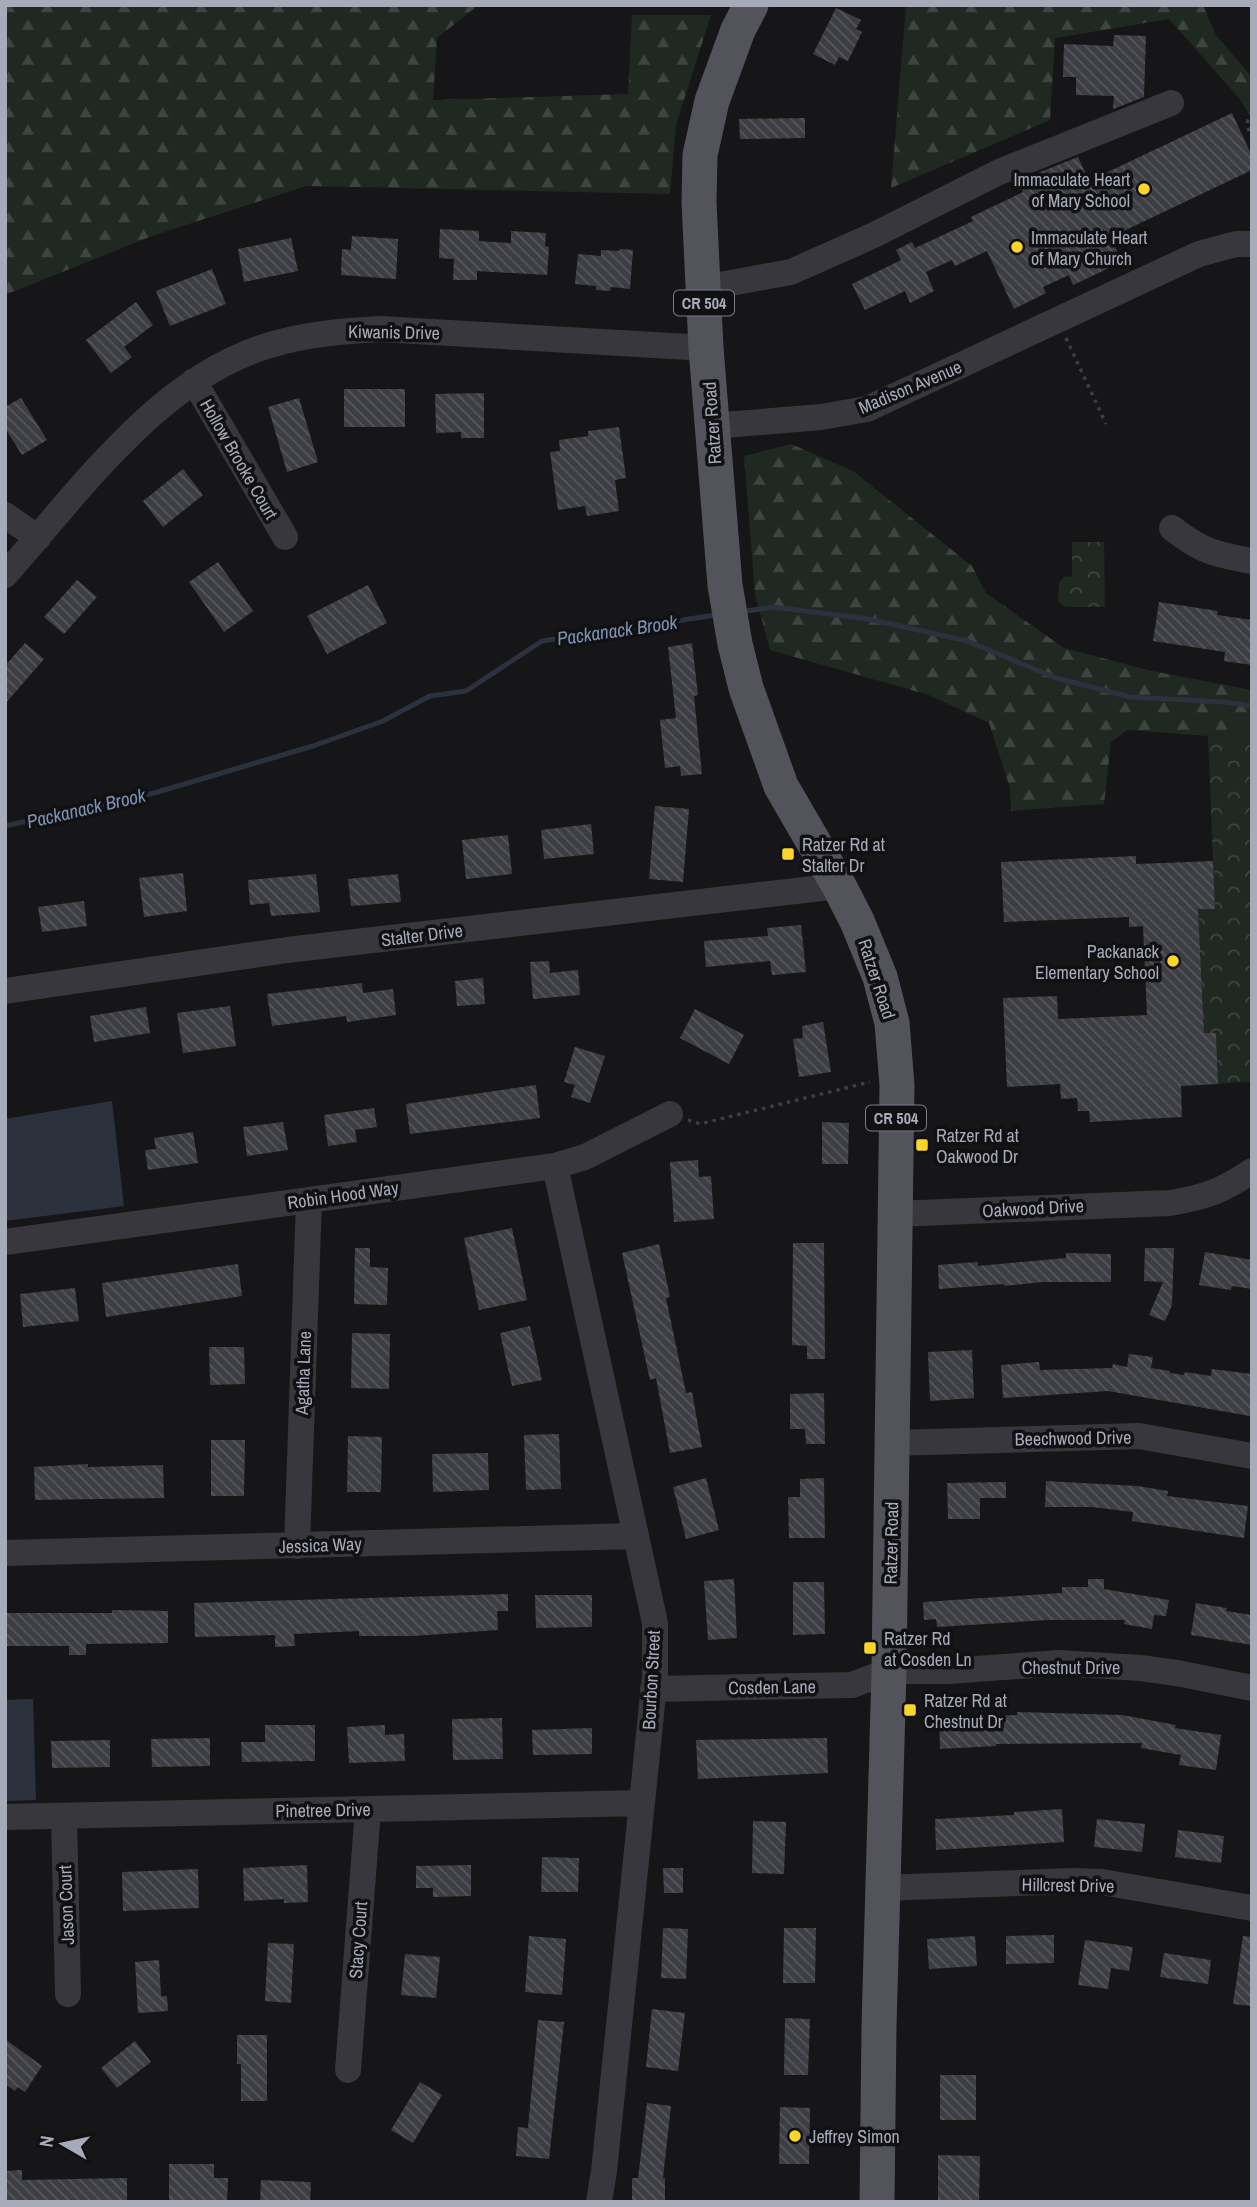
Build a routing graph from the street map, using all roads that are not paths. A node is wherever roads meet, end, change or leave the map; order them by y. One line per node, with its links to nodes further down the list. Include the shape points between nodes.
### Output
1 (751, 5): 4 (main road, Ratzer Road / CR 504, via 704,131 699,202)
2 (1171, 103): 4 (street, via 999,172 791,272)
3 (1252, 244): 7 (street, Madison Avenue, via 1199,254 1059,324 867,409)
4 (703, 288): 5 (main road, Ratzer Road / CR 504)
5 (706, 348): 6 (street, Kiwanis Drive, via 380,329 342,331 268,345); 7 (main road, Ratzer Road / CR 504)
6 (194, 381): 10 (street, Hollow Brooke Court); 11 (street, Kiwanis Drive, via 144,420)
7 (712, 426): 14 (main road, Ratzer Road / CR 504, via 730,617 747,688 780,786)
8 (5, 515): 11 (street)
9 (1172, 528): 12 (street, via 1193,545)
10 (285, 537)
11 (38, 538): 13 (street, Kiwanis Drive)
12 (1252, 561)
13 (5, 575)
14 (839, 886): 15 (street, Stalter Drive, via 287,950); 21 (main road, Ratzer Road / CR 504, via 888,1003 893,1031)
15 (5, 991)
16 (670, 1114): 17 (street, Robin Hood Way, via 585,1157)
17 (555, 1166): 20 (street, Robin Hood Way); 25 (street, Bourbon Street)
18 (1252, 1171): 19 (street, Oakwood Drive)
19 (1240, 1191): 21 (street, Oakwood Drive, via 1170,1203)
20 (309, 1200): 22 (street, Robin Hood Way); 26 (street, Agatha Lane)
21 (895, 1214): 23 (main road, Ratzer Road / CR 504)
22 (5, 1242)
23 (892, 1443): 24 (street, Beechwood Drive, via 1139,1436); 28 (main road, Ratzer Road / CR 504)
24 (1252, 1456)
25 (635, 1536): 26 (street, Jessica Way); 30 (street, Bourbon Street, via 655,1623)
26 (297, 1546): 27 (street, Jessica Way)
27 (5, 1553)
28 (889, 1671): 29 (street, Chestnut Drive, via 1059,1663 1152,1669); 30 (street, Cosden Lane, via 852,1685); 35 (main road, Ratzer Road / CR 504)
29 (1252, 1688)
30 (653, 1689): 31 (street, Bourbon Street)
31 (641, 1803): 32 (street, Pinetree Drive); 39 (street, Bourbon Street)
32 (368, 1809): 33 (street, Pinetree Drive); 38 (street, Stacy Court)
33 (64, 1816): 34 (street, Pinetree Drive); 37 (street, Jason Court)
34 (5, 1818)
35 (883, 1888): 36 (street, Hillcrest Drive, via 1102,1882); 40 (main road, Ratzer Road / CR 504)
36 (1252, 1908)
37 (68, 1994)
38 (348, 2070)
39 (599, 2202)
40 (877, 2202)

